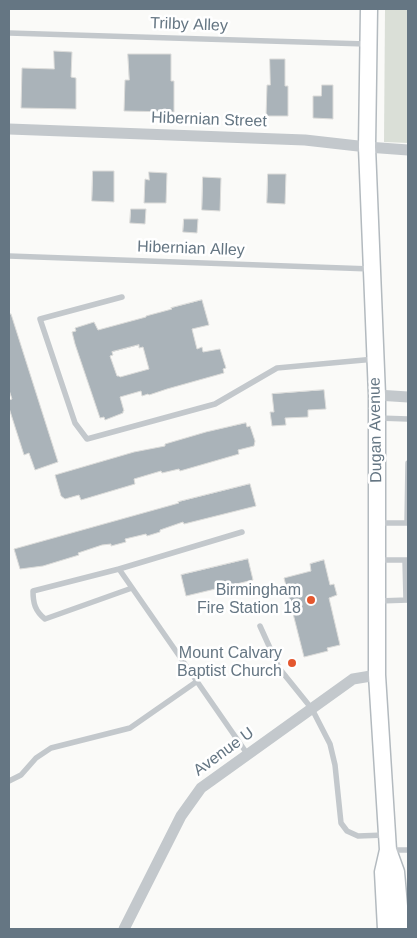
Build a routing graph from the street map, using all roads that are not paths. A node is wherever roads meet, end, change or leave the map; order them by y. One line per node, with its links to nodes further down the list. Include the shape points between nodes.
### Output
1 (369, 9): 3 (main road, Dugan Avenue)
2 (9, 33): 3 (lane, Trilby Alley)
3 (369, 44): 5 (main road, Dugan Avenue)
4 (9, 129): 5 (street, Hibernian Street, via 305,140)
5 (367, 147): 6 (street, Hibernian Street); 8 (main road, Dugan Avenue)
6 (408, 150)
7 (9, 256): 8 (lane, Hibernian Alley)
8 (371, 269): 10 (main road, Dugan Avenue)
9 (122, 297): 10 (lane, via 40,319 75,423 87,439 215,404 277,368)
10 (375, 359): 11 (main road, Dugan Avenue)
11 (377, 395): 12 (street); 13 (main road, Dugan Avenue)
12 (408, 397)
13 (377, 418): 14 (lane); 16 (main road, Dugan Avenue)
14 (408, 419)
15 (408, 464): 16 (lane, via 407,523)
16 (377, 523): 18 (main road, Dugan Avenue)
17 (242, 532): 20 (lane)
18 (377, 560): 19 (lane); 23 (main road, Dugan Avenue)
19 (407, 560): 22 (lane)
20 (119, 570): 21 (lane); 21 (lane, via 33,591 33,603 45,618)
21 (132, 588): 26 (lane)
22 (407, 600): 23 (lane)
23 (377, 601): 25 (main road, Dugan Avenue)
24 (260, 626): 27 (lane, via 279,668)
25 (376, 675): 27 (street, Avenue U, via 353,679); 30 (main road, Dugan Avenue)
26 (196, 682): 28 (lane); 29 (lane, via 130,728 51,748 36,758 21,775)
27 (312, 709): 28 (street, Avenue U); 30 (lane, via 332,751 341,823 347,831 358,836)
28 (248, 755): 32 (street, Avenue U, via 201,788 181,816)
29 (9, 781)
30 (388, 842): 31 (lane); 33 (main road, Dugan Avenue, via 383,872); 34 (main road, Dugan Avenue, via 396,872)
31 (408, 850)
32 (124, 929)
33 (386, 929)
34 (401, 929)

